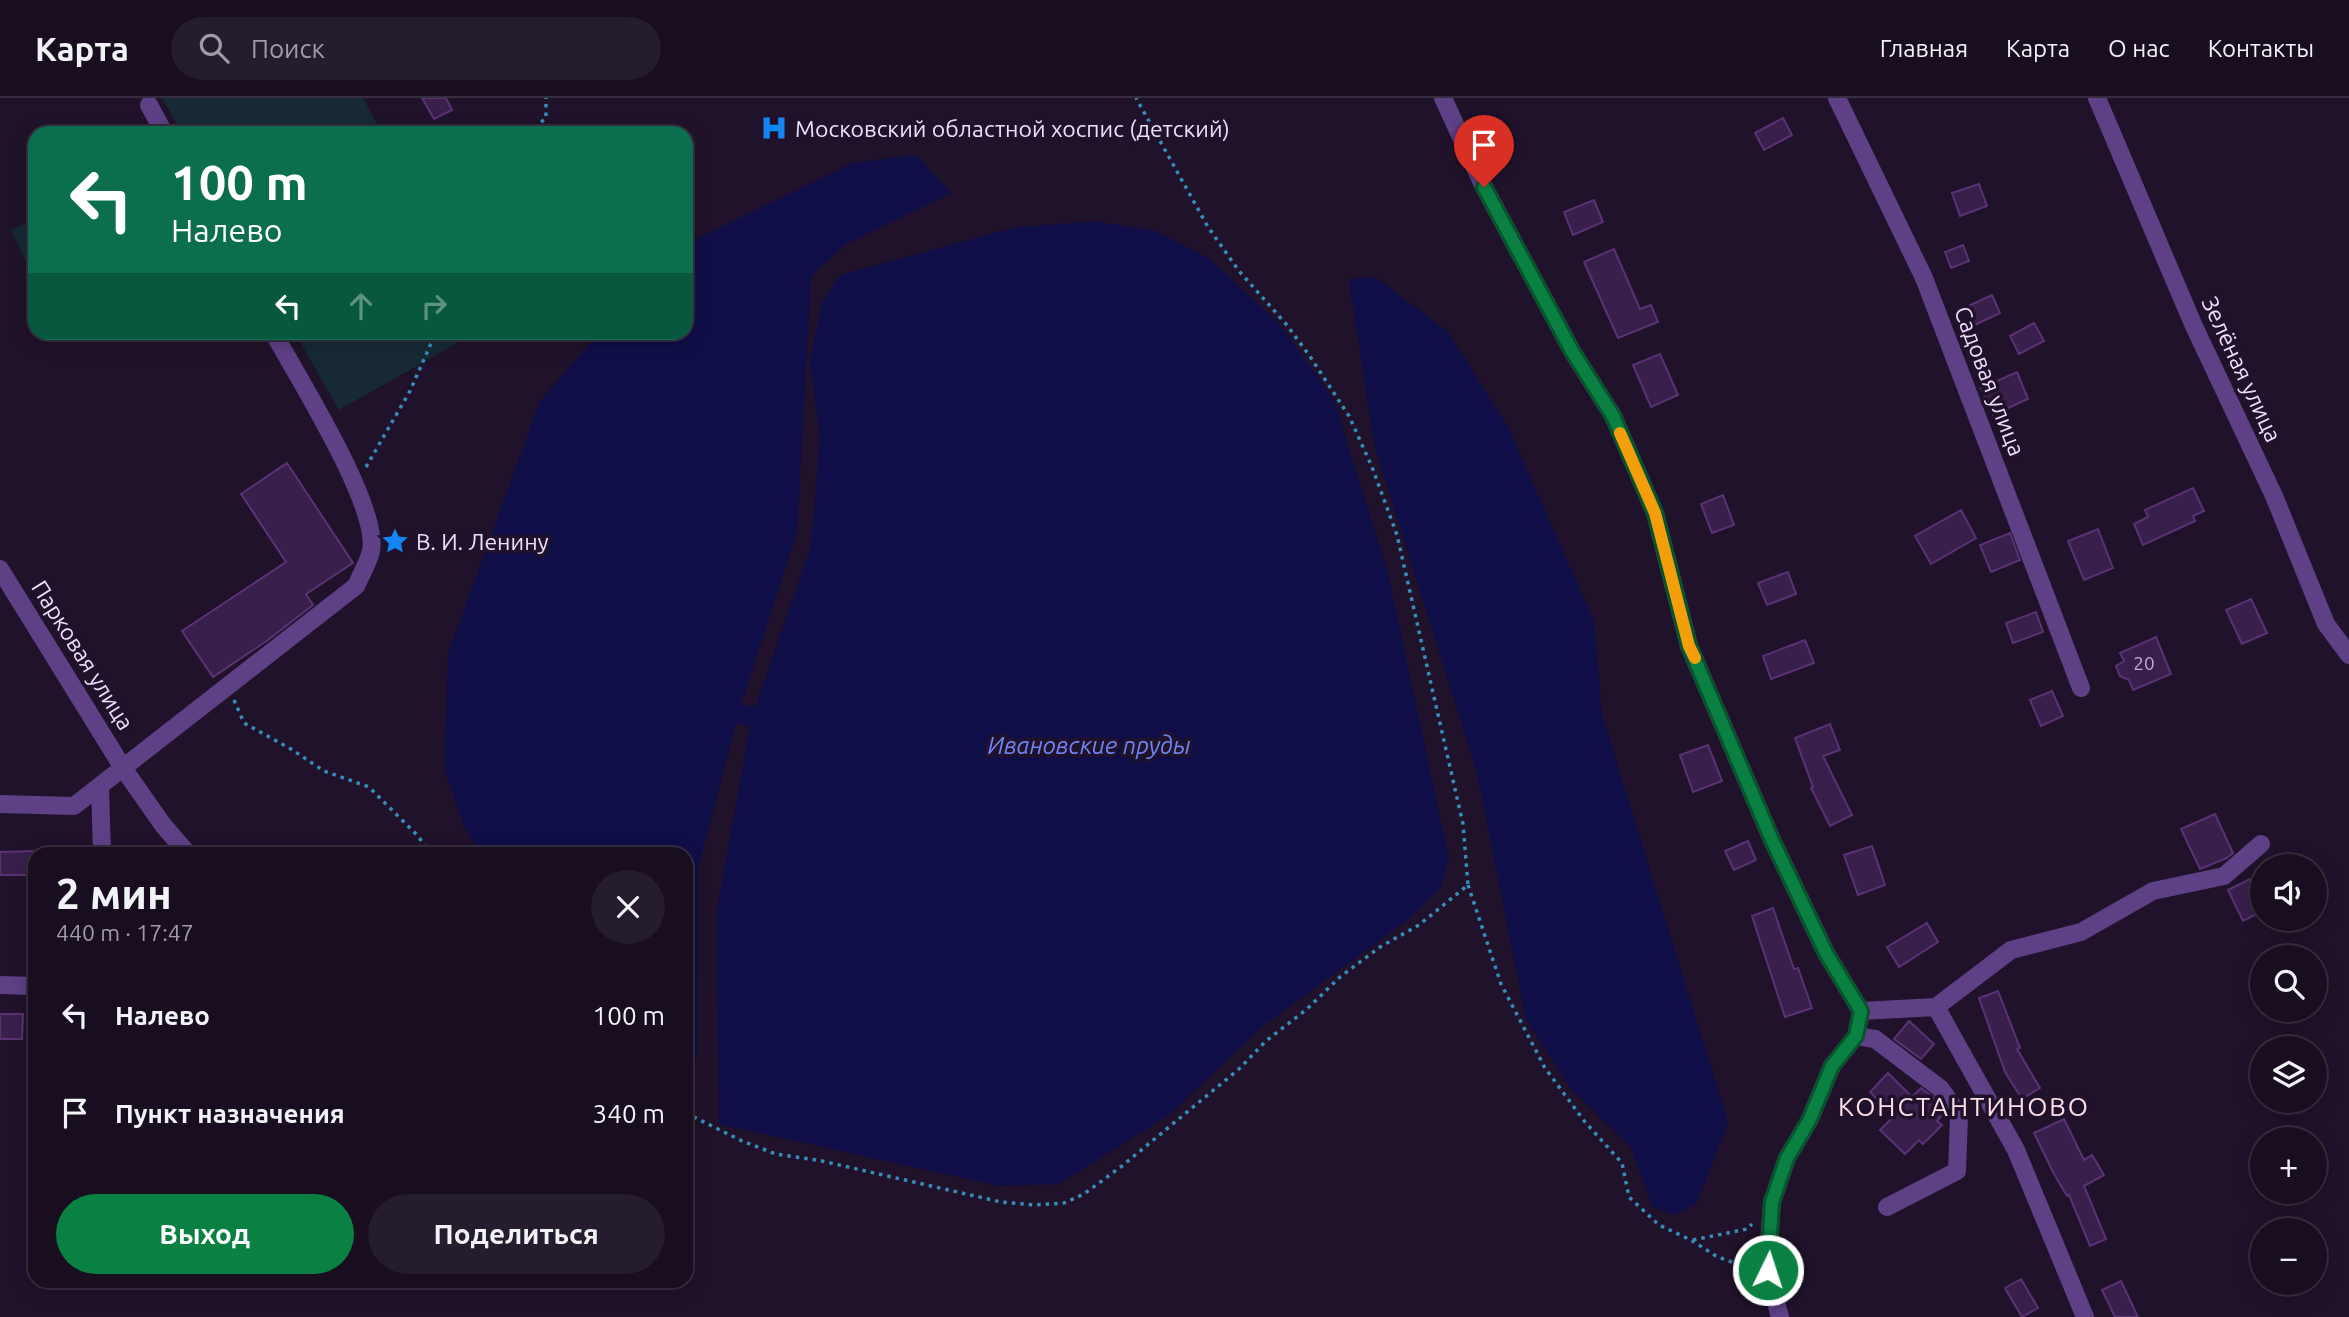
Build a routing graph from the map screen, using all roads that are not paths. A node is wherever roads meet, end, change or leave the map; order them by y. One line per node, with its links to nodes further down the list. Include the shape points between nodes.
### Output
1 (1443, 98): 19 (street, via 1484,187 1572,351 1613,416 1655,513 1689,646 1772,840 1826,953)
2 (1837, 98): 9 (street, Садовая улица, via 1924,278)
3 (2097, 98): 8 (street, Зелёная улица, via 2326,624)
4 (149, 105): 5 (street)
5 (160, 126)
6 (277, 340): 10 (street, via 356,484 369,520 371,550 356,586)
7 (0, 569): 10 (street, Парковая улица)
8 (2349, 655)
9 (2081, 688)
10 (123, 768): 11 (street); 15 (street, Парковая улица)
11 (100, 786): 12 (street, via 74,806); 14 (street)
12 (0, 804)
13 (2261, 844): 18 (street, via 2224,876 2152,891 2081,932 2011,950)
14 (102, 847)
15 (182, 847)
16 (0, 985): 17 (street)
17 (28, 986)
18 (1936, 1007): 19 (street); 23 (street, via 2016,1150)
19 (1861, 1011): 20 (street)
20 (1856, 1036): 21 (street, via 1875,1040 1941,1089 1959,1115 1957,1171); 22 (street, via 1832,1066 1809,1121 1787,1158 1772,1202 1768,1270)
21 (1887, 1207)
22 (1780, 1317)
23 (2085, 1317)

